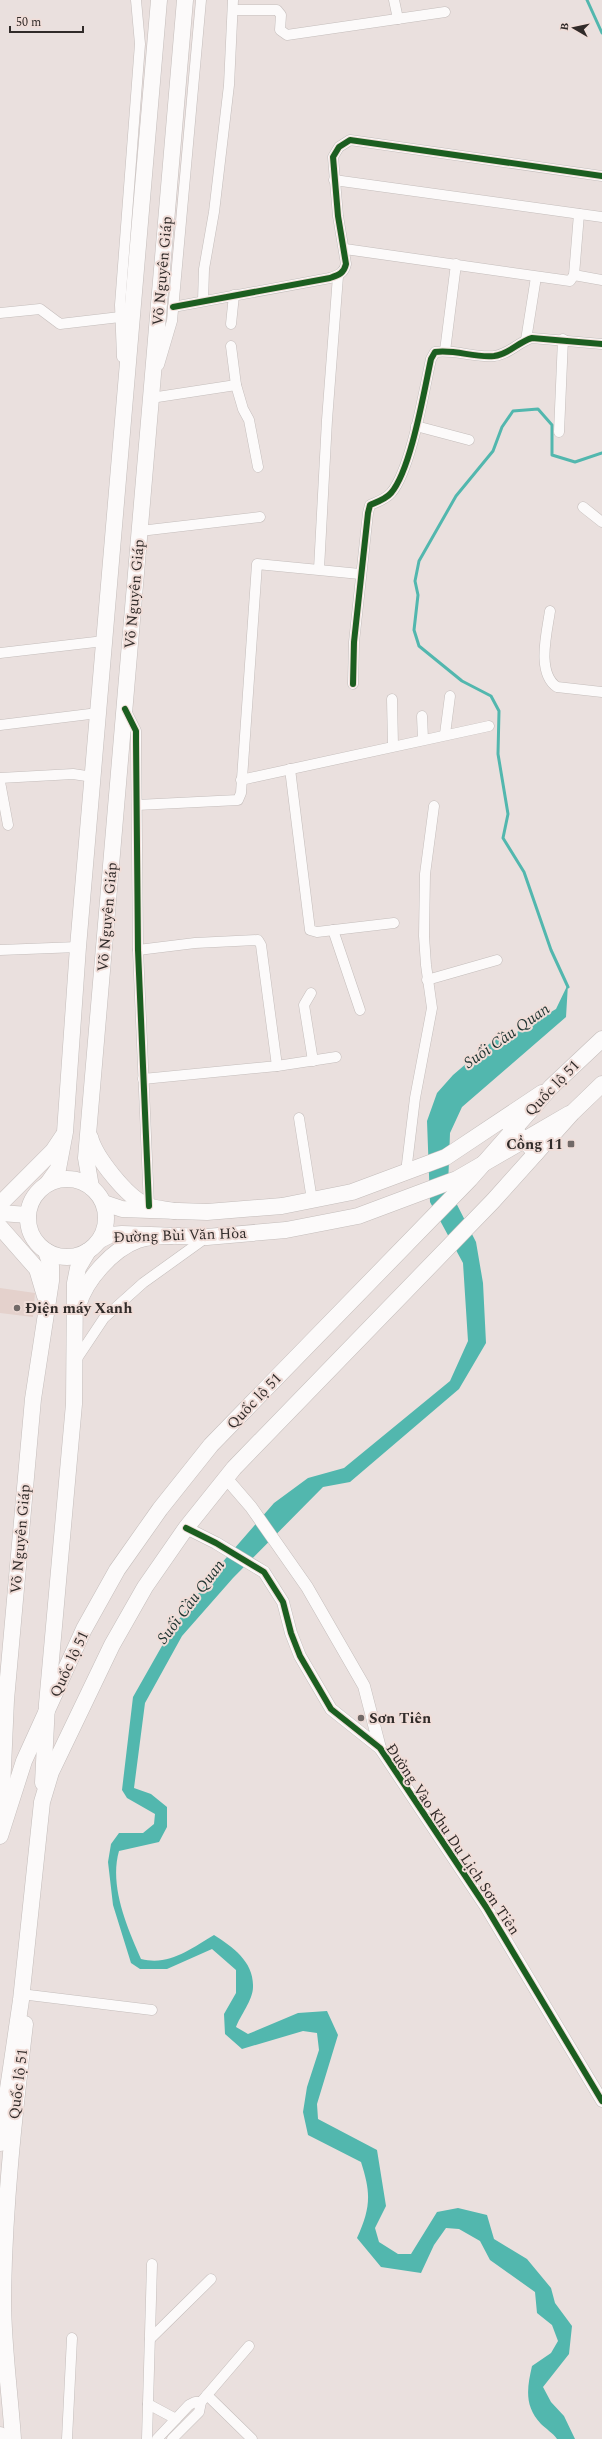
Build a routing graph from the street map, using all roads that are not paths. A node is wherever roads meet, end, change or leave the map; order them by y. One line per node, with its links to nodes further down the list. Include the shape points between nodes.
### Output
1 (136, 0): 24 (street, via 140,44)
2 (159, 0): 33 (main road, Võ Nguyên Giáp)
3 (185, 0): 32 (main road, Võ Nguyên Giáp)
4 (201, 0): 22 (street)
5 (394, 0): 8 (street)
6 (234, 5): 8 (street, via 277,10 281,15 280,30 287,35); 20 (street, via 226,110 214,212 204,269)
7 (445, 12): 8 (street)
8 (398, 19)
9 (602, 176): 10 (street, via 350,140 339,147 333,157)
10 (334, 180): 11 (street); 13 (street)
11 (579, 214): 12 (street); 15 (street)
12 (602, 217)
13 (345, 249): 14 (street); 16 (street, via 346,264 344,271)
14 (456, 264): 17 (street); 30 (street)
15 (574, 275): 17 (street, via 570,281 563,282); 18 (street)
16 (338, 276): 19 (street); 42 (street, via 327,420)
17 (536, 277): 27 (street)
18 (602, 280)
19 (234, 295): 20 (street); 25 (street)
20 (203, 300): 22 (street)
21 (0, 304): 23 (street)
22 (173, 307): 32 (street, via 172,321)
23 (5, 312): 24 (street, via 40,309 60,324)
24 (120, 317): 33 (street)
25 (231, 324)
26 (563, 339): 27 (street); 28 (street); 35 (street)
27 (526, 340): 30 (street, via 509,352 493,356)
28 (602, 344)
29 (231, 346): 31 (street)
30 (445, 351): 34 (street, via 435,352 432,359)
31 (236, 385): 32 (street); 37 (street, via 249,420)
32 (151, 395): 41 (main road, Võ Nguyên Giáp)
33 (124, 408): 45 (main road, Võ Nguyên Giáp)
34 (416, 426): 36 (street); 43 (street, via 399,481 391,494 370,505)
35 (559, 432)
36 (469, 440)
37 (258, 467)
38 (583, 507): 40 (street)
39 (260, 517): 41 (street)
40 (602, 522)
41 (140, 531): 51 (main road, Võ Nguyên Giáp)
42 (320, 570): 43 (street); 62 (street, via 262,563 257,564 255,568)
43 (360, 574): 47 (street)
44 (550, 611): 48 (street, via 545,643 548,677 557,687)
45 (104, 641): 46 (street); 52 (main road, Võ Nguyên Giáp)
46 (0, 653)
47 (354, 684)
48 (602, 692)
49 (450, 696): 56 (street)
50 (392, 699): 58 (street)
51 (124, 709): 64 (street, via 136,731); 86 (main road, Võ Nguyên Giáp)
52 (98, 713): 54 (street); 60 (main road, Võ Nguyên Giáp)
53 (422, 716): 57 (street)
54 (0, 725)
55 (489, 726): 56 (street)
56 (445, 734): 57 (street)
57 (423, 738): 58 (street)
58 (393, 745): 59 (street)
59 (290, 769): 62 (street); 68 (street, via 309,927 310,930 317,932)
60 (93, 777): 61 (street, via 73,774); 69 (main road, Võ Nguyên Giáp)
61 (0, 778)
62 (241, 780): 64 (street, via 240,796 235,801)
63 (0, 789): 66 (street)
64 (137, 805): 71 (street)
65 (434, 806): 73 (street, via 425,874 424,936)
66 (8, 826)
67 (394, 923): 68 (street)
68 (333, 930): 75 (street)
69 (78, 947): 70 (street); 85 (main road, Võ Nguyên Giáp)
70 (0, 950)
71 (138, 950): 79 (street, via 195,943 258,940 261,944); 80 (street)
72 (497, 960): 73 (street)
73 (427, 980): 88 (street, via 432,1012 415,1098)
74 (311, 993): 78 (street, via 304,1001 304,1009)
75 (360, 1010)
76 (602, 1039): 84 (main road, Quốc lộ 51, via 551,1087)
77 (336, 1057): 78 (street)
78 (313, 1061): 79 (street)
79 (277, 1066): 80 (street)
80 (143, 1079): 95 (street)
81 (602, 1084): 82 (main road, Quốc lộ 51)
82 (572, 1113): 84 (main road); 87 (main road, Quốc lộ 51)
83 (299, 1118): 92 (street)
84 (514, 1130): 87 (main road); 88 (main road, Đường Bùi Văn Hòa); 89 (main road, Quốc lộ 51, via 484,1163)
85 (65, 1132): 90 (main road, Võ Nguyên Giáp, via 58,1169); 94 (main road, via 53,1151)
86 (89, 1132): 91 (main road, Võ Nguyên Giáp, via 86,1158); 95 (main road, via 92,1147 100,1162 136,1200)
87 (536, 1153): 107 (main road, Quốc lộ 51, via 493,1201)
88 (410, 1171): 92 (main road, Đường Bùi Văn Hòa, via 352,1192)
89 (463, 1179): 101 (main road, Đường Bùi Văn Hòa, via 358,1216 286,1230); 110 (main road, Quốc lộ 51, via 424,1226 211,1445 160,1509 117,1570 84,1629)
90 (48, 1183): 91 (main road, via 61,1178 74,1179); 98 (main road, via 38,1191 31,1202)
91 (91, 1187): 93 (main road)
92 (312, 1200): 96 (main road, Đường Bùi Văn Hòa, via 282,1206 207,1212)
93 (104, 1203): 96 (main road, Đường Bùi Văn Hòa, via 122,1209); 102 (main road, via 107,1217 105,1229)
94 (0, 1204)
95 (149, 1206): 96 (main road)
96 (174, 1211)
97 (0, 1213): 98 (main road)
98 (28, 1215): 103 (main road, via 29,1229 34,1240)
99 (0, 1227): 104 (main road, via 37,1269)
100 (172, 1236): 101 (main road, Đường Bùi Văn Hòa); 102 (main road, Đường Bùi Văn Hòa, via 110,1235); 105 (main road, via 137,1240 101,1267 81,1294)
101 (207, 1237): 106 (street, via 143,1283 104,1318)
102 (94, 1246): 103 (main road, via 80,1256 67,1258 54,1256); 105 (main road, via 78,1268 75,1283)
103 (46, 1251): 104 (main road, Võ Nguyên Giáp, via 51,1266)
104 (46, 1303): 109 (main road, Võ Nguyên Giáp)
105 (75, 1325): 106 (main road)
106 (75, 1362): 110 (main road, via 74,1404)
107 (226, 1478): 108 (main road, Quốc lộ 51); 111 (street, Đường Vào Khu Du Lịch Sơn Tiên, via 251,1507 307,1587 364,1686)
108 (186, 1528): 111 (street, Đường Vào Khu Du Lịch Sơn Tiên, via 264,1572 283,1602 300,1656 331,1709); 114 (main road, Quốc lộ 51, via 145,1587)
109 (4, 1668): 112 (main road, Võ Nguyên Giáp)
110 (47, 1712): 113 (main road, Quốc lộ 51); 114 (main road)
111 (380, 1748): 121 (street, Đường Vào Khu Du Lịch Sơn Tiên, via 486,1907)
112 (3, 1749): 113 (main road); 115 (main road, Võ Nguyên Giáp)
113 (28, 1751): 114 (main road); 118 (main road, Quốc lộ 51)
114 (52, 1754): 116 (main road); 117 (main road, Quốc lộ 51)
115 (1, 1782): 118 (main road, Võ Nguyên Giáp)
116 (42, 1802): 117 (main road); 122 (main road, Quốc lộ 51, via 21,2000)
117 (45, 1823): 119 (main road, Quốc lộ 51)
118 (0, 1832)
119 (28, 1995): 120 (street); 133 (main road, Quốc lộ 51, via 5,2202 4,2302)
120 (152, 2010)
121 (602, 2101)
122 (0, 2143)
123 (152, 2264): 126 (street)
124 (211, 2279): 126 (street)
125 (72, 2338): 134 (street)
126 (150, 2339): 129 (street)
127 (249, 2346): 128 (street)
128 (204, 2399): 130 (street, via 191,2403); 137 (street, via 198,2412); 138 (street)
129 (148, 2404): 130 (street); 135 (street)
130 (176, 2419): 136 (street)
131 (0, 2435): 132 (main road)
132 (0, 2439)
133 (13, 2439)
134 (67, 2439)
135 (147, 2439)
136 (157, 2439)
137 (172, 2439)
138 (252, 2439)

